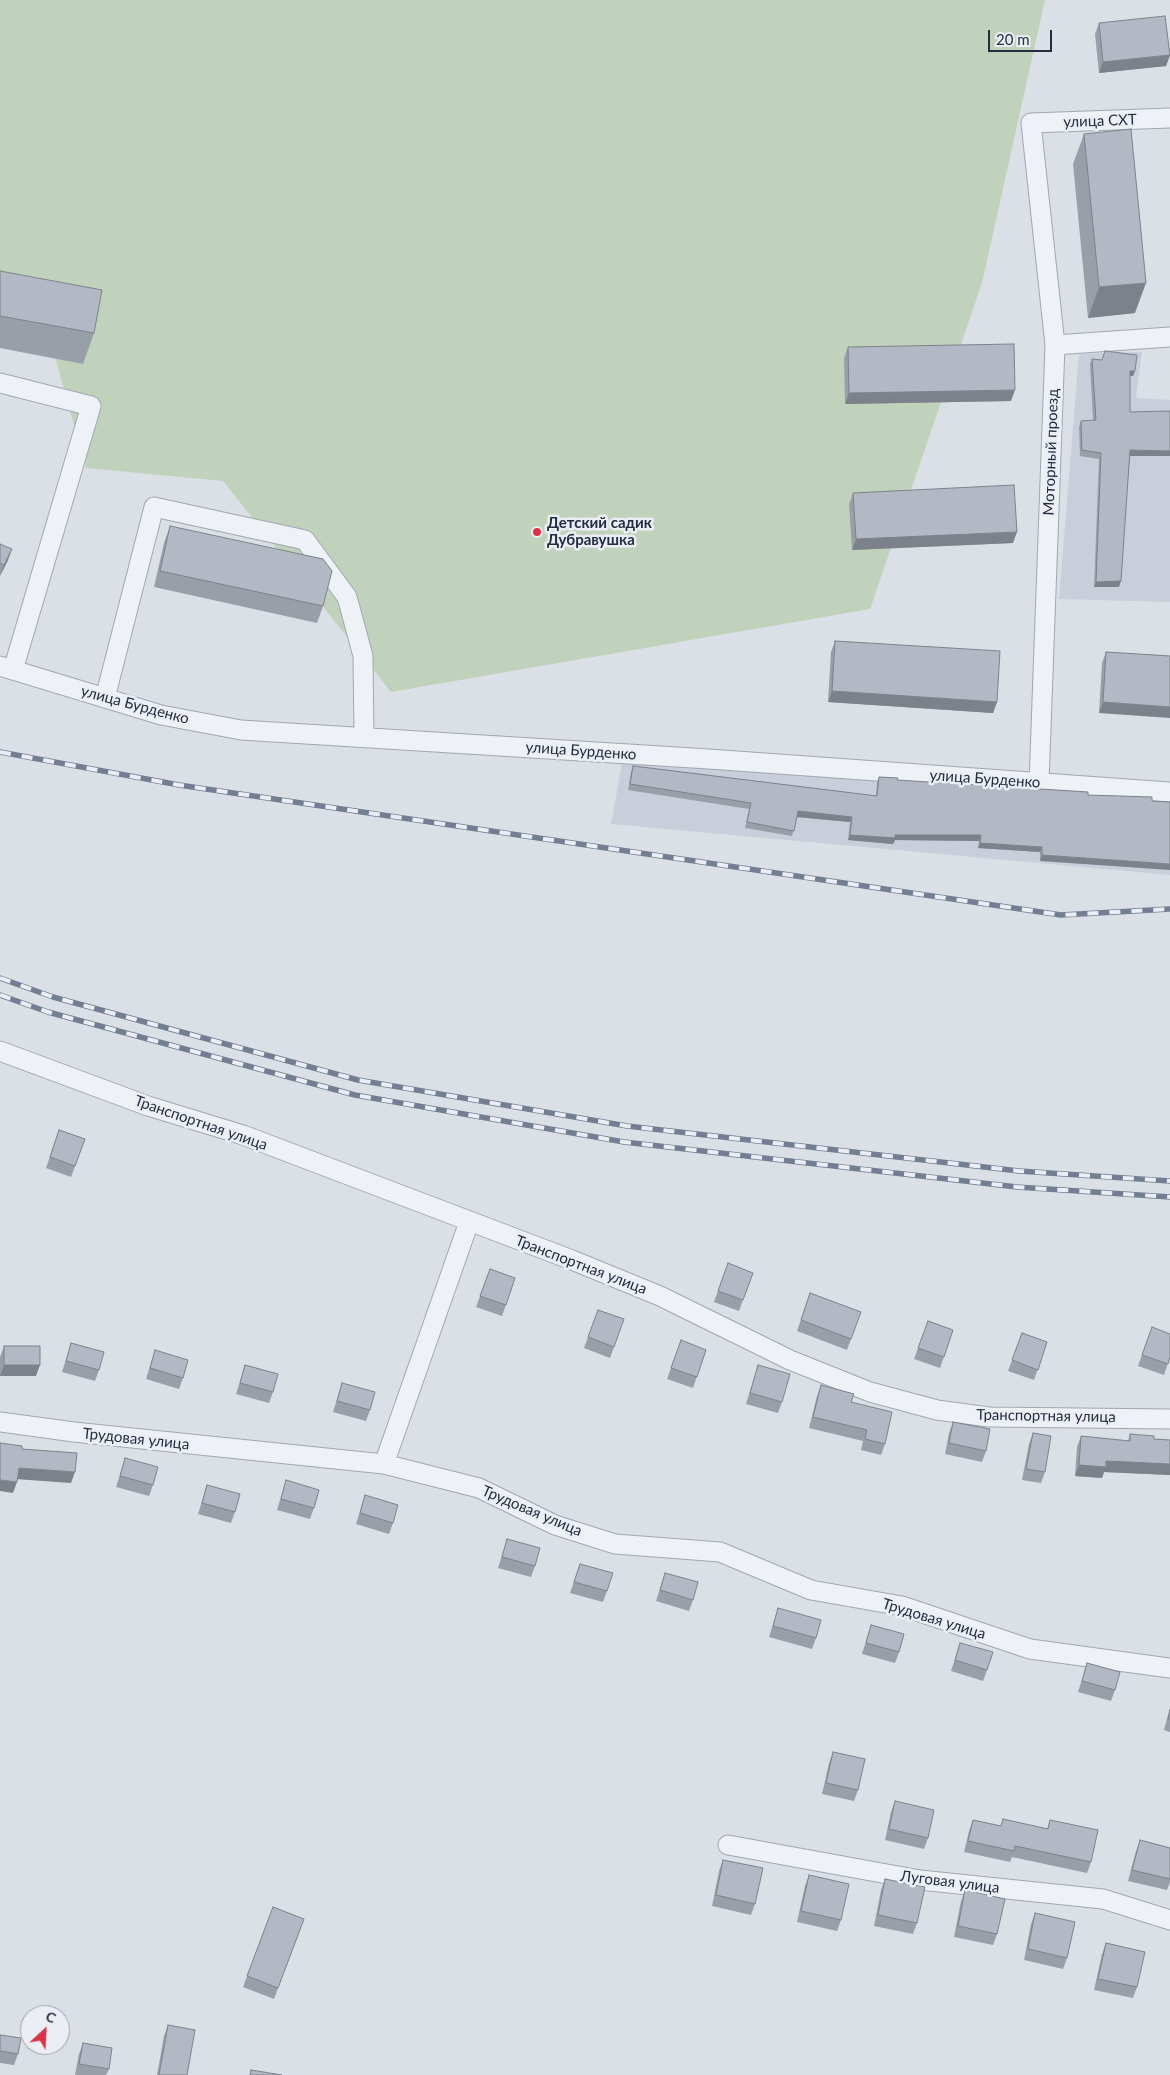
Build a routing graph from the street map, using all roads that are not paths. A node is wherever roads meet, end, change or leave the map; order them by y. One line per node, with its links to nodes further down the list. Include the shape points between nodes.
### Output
1 (1170, 118): 2 (street, улица СХТ)
2 (1031, 123): 4 (street, Моторный проезд)
3 (1170, 337): 4 (street)
4 (1055, 346): 9 (street, Моторный проезд)
5 (0, 383): 6 (street, via 91,406)
6 (6, 668): 7 (street, улица Бурденко)
7 (105, 698): 8 (street, улица Бурденко, via 161,715 241,730); 8 (street, via 154,507 305,540 347,597 363,656)
8 (364, 738): 9 (street, улица Бурденко)
9 (1039, 783): 10 (street, улица Бурденко)
10 (1170, 792)
11 (0, 1051): 12 (street, Транспортная улица, via 148,1106 243,1135)
12 (469, 1222): 13 (street, Транспортная улица, via 660,1296 790,1360 870,1392 937,1410 989,1417); 15 (street)
13 (1170, 1418)
14 (0, 1422): 15 (street, Трудовая улица)
15 (384, 1464): 16 (street, Трудовая улица, via 479,1488 556,1525 615,1544 720,1552 811,1590 902,1606 1030,1649)
16 (1170, 1668)
17 (728, 1845): 18 (street, Луговая улица, via 920,1880 1103,1899)
18 (1170, 1920)

